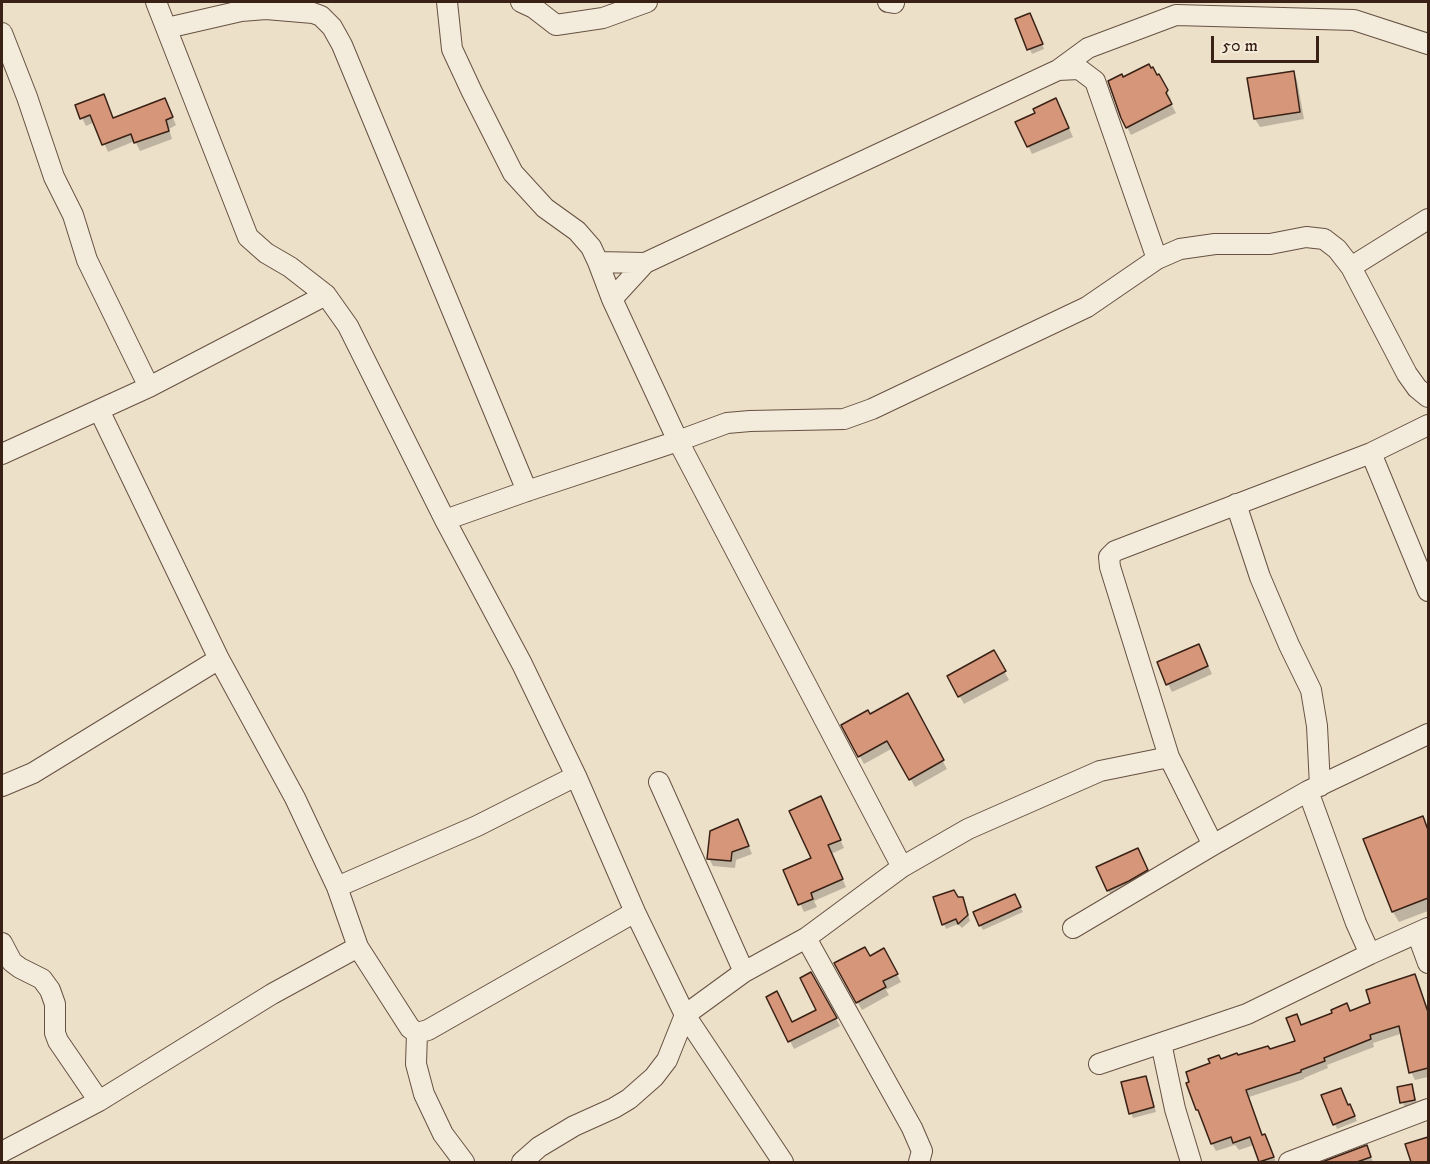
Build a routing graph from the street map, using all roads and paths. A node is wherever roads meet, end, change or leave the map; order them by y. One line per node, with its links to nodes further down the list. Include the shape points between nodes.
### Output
1 (156, 2): 5 (street)
2 (447, 2): 11 (street, via 452,49 513,173 545,208 577,231)
3 (521, 2): 4 (street, via 556,25 603,18)
4 (647, 2)
5 (167, 28): 14 (street, via 248,237); 23 (street, via 266,9 313,13 332,27)
6 (2, 33): 16 (street, via 87,260)
7 (1428, 44): 8 (street, via 1354,20 1176,15 1088,48)
8 (1058, 70): 10 (street, via 1079,69 1095,81); 12 (street)
9 (1428, 219): 13 (street)
10 (1157, 259): 13 (street, via 1180,249 1215,244 1270,244 1306,237 1324,239); 20 (street, via 1087,307 872,409 844,419 727,423)
11 (598, 262): 12 (street); 15 (street)
12 (645, 263): 15 (street)
13 (1351, 267): 17 (street, via 1407,374)
14 (326, 295): 16 (street); 25 (street, via 348,326)
15 (612, 299): 20 (street)
16 (149, 387): 18 (street)
17 (1428, 397)
18 (99, 410): 22 (street); 27 (street)
19 (1428, 425): 21 (street)
20 (678, 441): 23 (street); 35 (street)
21 (1371, 453): 24 (street); 26 (street)
22 (2, 454)
23 (527, 491): 25 (street)
24 (1236, 504): 29 (street, via 1115,551 1109,557); 33 (street, via 1260,577 1311,690 1317,726)
25 (445, 520): 30 (street)
26 (1428, 591)
27 (219, 659): 32 (street, via 33,773); 36 (street, via 295,798)
28 (1428, 734): 33 (street)
29 (1169, 757): 34 (street); 35 (street, via 1100,771 968,829)
30 (576, 776): 36 (street, via 477,826); 37 (street)
31 (659, 782): 45 (street)
32 (2, 786)
33 (1314, 789): 34 (street); 43 (street, via 1356,923)
34 (1213, 845): 38 (street)
35 (902, 867): 40 (street)
36 (337, 887): 42 (street)
37 (635, 912): 46 (street); 47 (street)
38 (1073, 927)
39 (1423, 931): 43 (street); 44 (street)
40 (806, 938): 45 (street); 56 (street, via 912,1128 922,1152)
41 (2, 943): 50 (street, via 12,962 42,980 50,990 58,1041)
42 (358, 947): 47 (street); 50 (street, via 272,994)
43 (1370, 954): 48 (street, via 1248,1014)
44 (1428, 963)
45 (744, 972): 46 (street)
46 (685, 1016): 54 (street, via 667,1060 654,1077 629,1099 574,1126); 55 (street)
47 (417, 1033): 53 (street, via 416,1064 424,1094 443,1134)
48 (1161, 1043): 49 (street); 57 (street)
49 (1099, 1064)
50 (99, 1101): 52 (street)
51 (1428, 1109): 58 (street)
52 (2, 1152)
53 (464, 1162)
54 (522, 1162)
55 (783, 1162)
56 (919, 1162)
57 (1191, 1162)
58 (1289, 1162)

